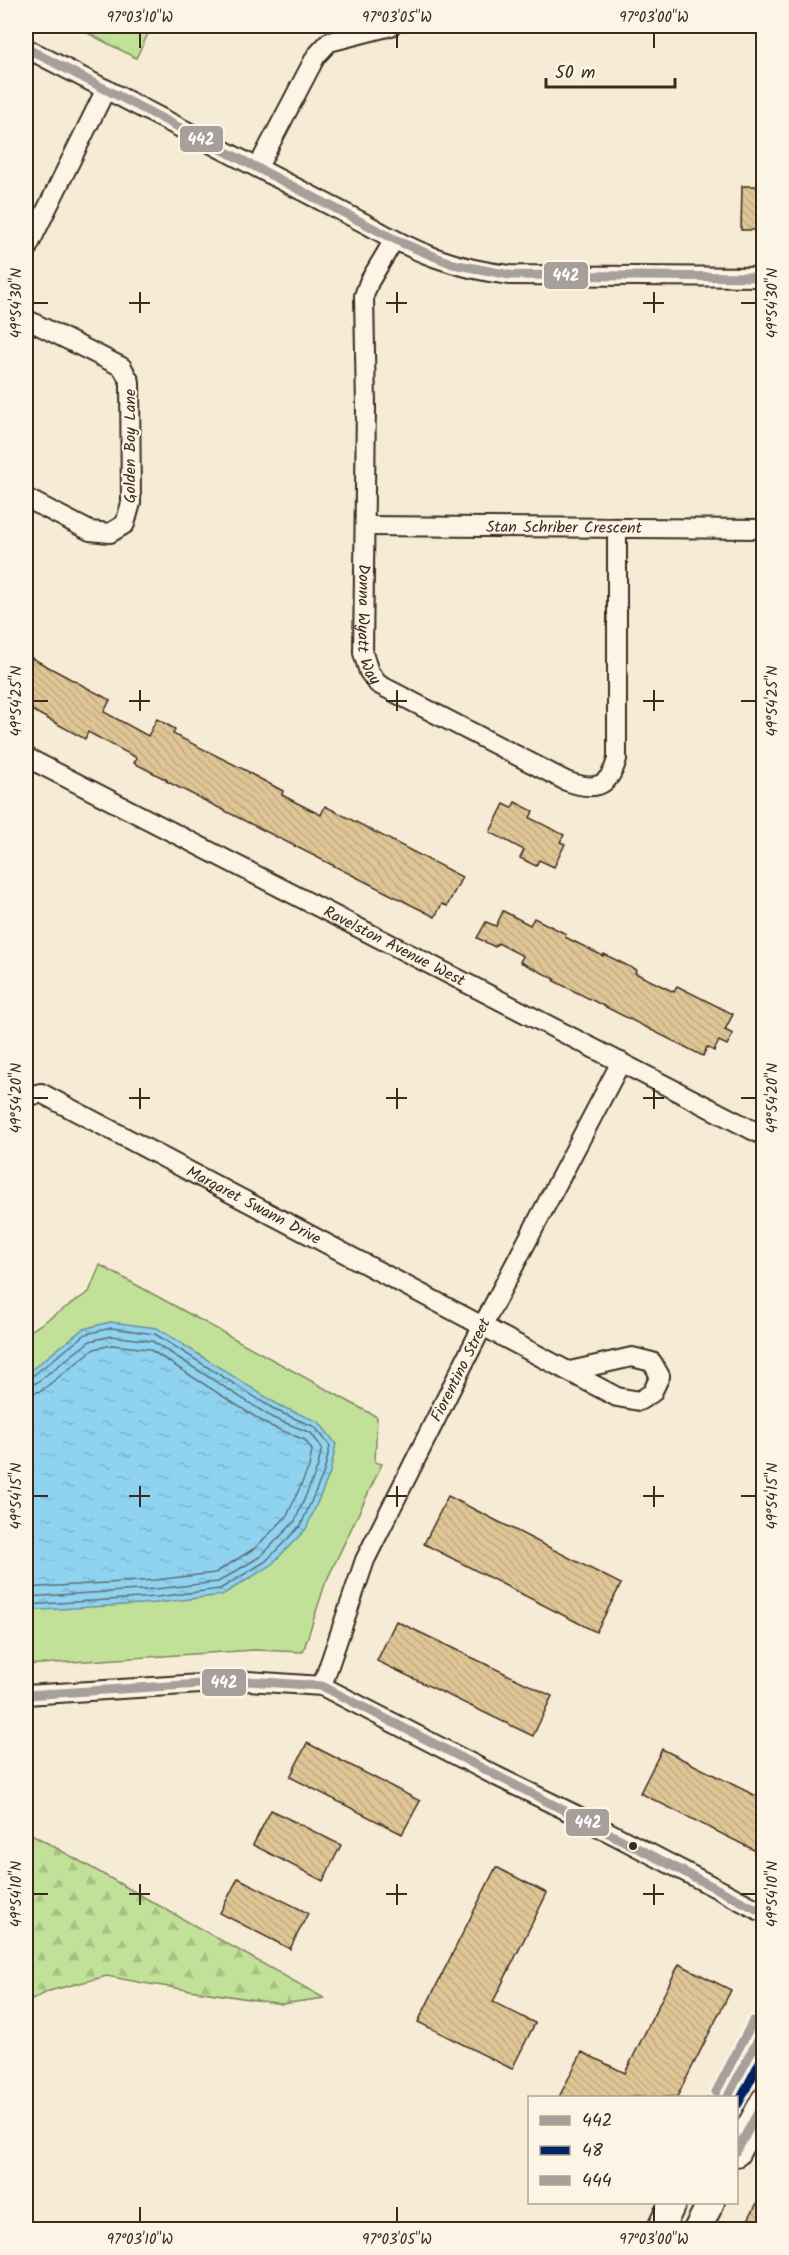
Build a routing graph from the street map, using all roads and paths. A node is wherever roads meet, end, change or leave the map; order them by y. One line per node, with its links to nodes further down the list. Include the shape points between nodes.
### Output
1 (391, 26): 4 (street, via 329,42 322,49)
2 (26, 48): 3 (street)
3 (106, 89): 4 (street); 6 (street)
4 (258, 167): 5 (street)
5 (394, 240): 7 (street, via 445,262 510,275); 10 (street, Donna Wyatt Way, via 364,296)
6 (26, 251)
7 (764, 277)
8 (26, 319): 9 (street, Golden Boy Lane, via 123,367 130,382 131,503 125,524 110,533 90,531)
9 (26, 498)
10 (366, 526): 11 (street, Stan Schriber Crescent); 11 (street, Donna Wyatt Way, via 363,653 378,684 582,787 600,786 613,775 617,759)
11 (617, 528): 12 (street, Stan Schriber Crescent)
12 (764, 529)
13 (26, 757): 14 (street, Ravelston Avenue West)
14 (621, 1062): 16 (street, Ravelston Avenue West); 17 (street, Fiorentino Street)
15 (26, 1097): 17 (street, Margaret Swann Drive, via 41,1094)
16 (764, 1136)
17 (483, 1325): 18 (street, Margaret Swann Drive); 19 (street, Fiorentino Street, via 365,1560)
18 (570, 1371)
19 (322, 1686): 20 (street, via 249,1681); 21 (street)
20 (26, 1695)
21 (764, 1913)
22 (764, 2027): 23 (street)
23 (729, 2096)
24 (764, 2101): 25 (street)
25 (738, 2149)
26 (672, 2204): 28 (street)
27 (710, 2204): 29 (street)
28 (660, 2229)
29 (697, 2229)

